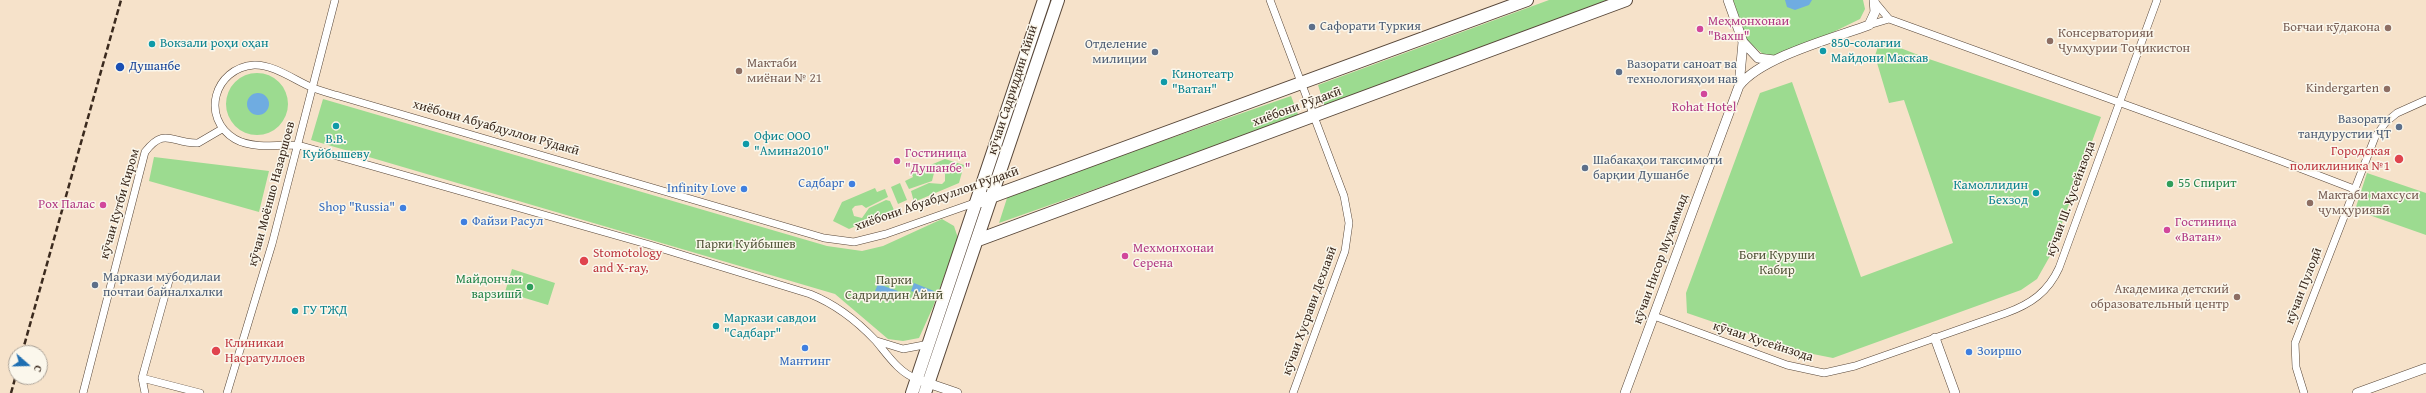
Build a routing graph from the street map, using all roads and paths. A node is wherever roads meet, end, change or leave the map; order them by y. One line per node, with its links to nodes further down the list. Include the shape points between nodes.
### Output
1 (335, 0): 18 (street, кӯчаи Моёншо Назаршоев)
2 (1044, 0): 11 (highway, кӯчаи Садриддин Айнӣ)
3 (1058, 0): 13 (highway, кӯчаи Садриддин Айнӣ)
4 (1270, 0): 16 (street, кӯчаи Хусрави Дехлавӣ)
5 (1527, 0): 16 (highway, хиёбони Абуабдуллои Рӯдакӣ)
6 (1626, 0): 21 (highway, хиёбони Рӯдакӣ)
7 (1728, 0): 14 (street, кӯчаи Нисор Муҳаммад)
8 (1874, 0): 10 (street); 12 (street, via 1875,12)
9 (2157, 0): 20 (street, кӯчаи Ш. Ҳусейнзода)
10 (1890, 19): 12 (street); 20 (street)
11 (1036, 24): 13 (street); 26 (highway, кӯчаи Садриддин Айнӣ)
12 (1869, 25): 15 (street)
13 (1048, 28): 25 (highway, кӯчаи Садриддин Айнӣ)
14 (1743, 42): 15 (street, кӯчаи Нисор Муҳаммад, via 1758,58); 17 (street, кӯчаи Нисор Муҳаммад)
15 (1775, 60): 17 (street, via 1749,75)
16 (1300, 82): 21 (street, кӯчаи Хусрави Дехлавӣ); 25 (highway, хиёбони Абуабдуллои Рӯдакӣ)
17 (1739, 86): 29 (street, кӯчаи Нисор Муҳаммад)
18 (313, 88): 22 (street, хиёбони Абуабдуллои Рӯдакӣ, via 272,69 255,65 238,68 224,79 216,95 215,112); 23 (street, кӯчаи Моёншо Назаршоев); 26 (street, хиёбони Абуабдуллои Рӯдакӣ, via 824,238 854,242 886,234)
19 (2426, 100): 24 (street, кӯчаи Пулодӣ, via 2397,113 2386,122 2375,137)
20 (2120, 102): 24 (street); 30 (street, кӯчаи Ш. Ҳусейнзода, via 2061,263 2048,288 2025,306)
21 (1313, 116): 27 (highway, хиёбони Рӯдакӣ); 43 (street, кӯчаи Хусрави Дехлавӣ, via 1346,202 1348,237)
22 (222, 129): 23 (street, via 236,140 253,144); 37 (street, кӯчаи Кутби Киром, via 198,143 164,136 153,141 144,152)
23 (298, 145): 31 (street, via 650,245 810,294 831,303); 40 (street, кӯчаи Моёншо Назаршоев, via 257,298)
24 (2354, 189): 46 (street, кӯчаи Пулодӣ, via 2295,343 2296,367)
25 (993, 196): 26 (highway, хиёбони Абуабдуллои Рӯдакӣ); 27 (highway, кӯчаи Садриддин Айнӣ)
26 (977, 202): 33 (highway, кӯчаи Садриддин Айнӣ)
27 (978, 240): 32 (highway, кӯчаи Садриддин Айнӣ)
28 (170, 277): 35 (street)
29 (1654, 316): 30 (street, кӯчаи Хусейнзода, via 1783,363 1820,372 1848,368); 44 (street, кӯчаи Нисор Муҳаммад)
30 (1935, 338): 45 (street)
31 (875, 340): 33 (street, via 903,349); 36 (street, via 901,369)
32 (943, 340): 33 (street); 36 (highway, кӯчаи Садриддин Айнӣ)
33 (929, 344): 36 (highway, кӯчаи Садриддин Айнӣ)
34 (2426, 368): 47 (street)
35 (142, 378): 38 (street); 39 (street)
36 (923, 385): 41 (highway, кӯчаи Садриддин Айнӣ); 42 (street)
37 (82, 393)
38 (144, 393)
39 (200, 393)
40 (227, 393)
41 (912, 393)
42 (957, 393)
43 (1293, 393)
44 (1625, 393)
45 (1955, 393)
46 (2304, 393)
47 (2357, 393)

